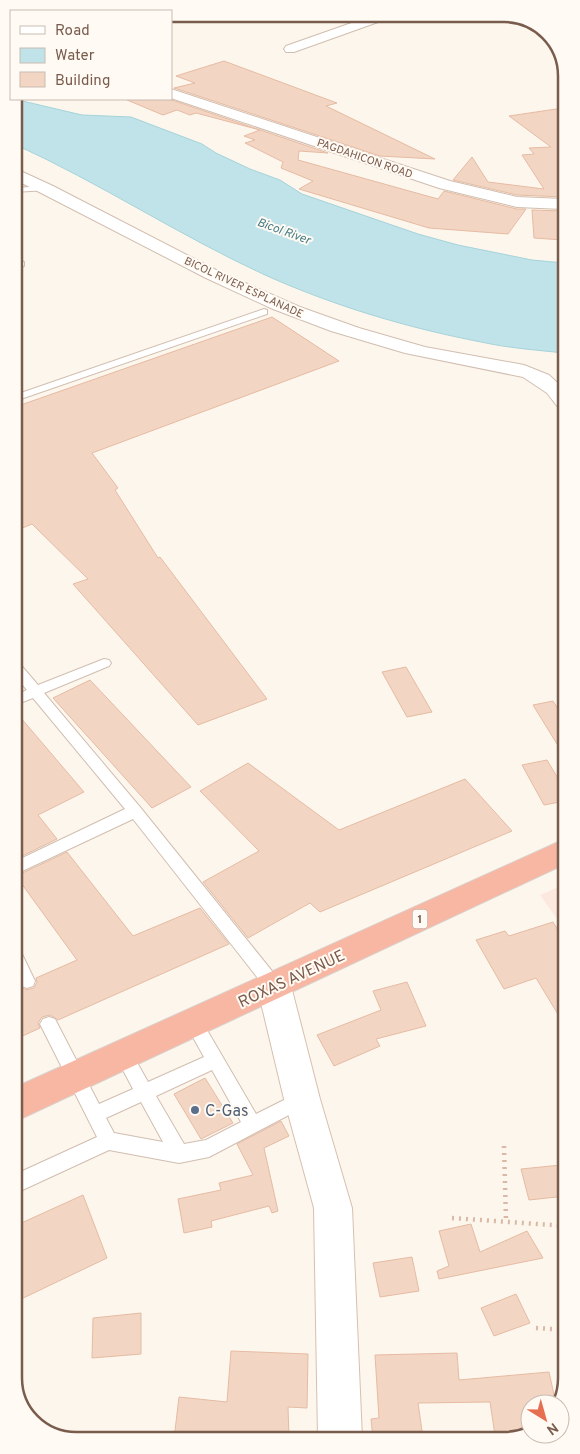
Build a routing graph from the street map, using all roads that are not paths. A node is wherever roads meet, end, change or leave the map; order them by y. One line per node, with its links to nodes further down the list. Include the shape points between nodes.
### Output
1 (364, 23): 2 (street)
2 (290, 49)
3 (172, 93): 7 (street, PAGDAHICON ROAD, via 445,185 517,202)
4 (23, 177): 5 (street, BICOL RIVER ESPLANADE)
5 (45, 188): 6 (lane); 9 (street, BICOL RIVER ESPLANADE, via 279,305 414,350 524,370 550,383)
6 (23, 189)
7 (558, 204)
8 (264, 312): 10 (lane)
9 (558, 394)
10 (23, 395)
11 (104, 663): 13 (lane)
12 (23, 676): 13 (lane)
13 (35, 692): 14 (lane); 15 (lane)
14 (23, 697)
15 (135, 811): 17 (lane); 20 (lane)
16 (558, 855): 20 (highway, ROXAS AVENUE / 1)
17 (22, 865)
18 (22, 972): 19 (lane)
19 (28, 981)
20 (274, 986): 21 (highway, ROXAS AVENUE / 1); 27 (street)
21 (194, 1023): 23 (highway, ROXAS AVENUE / 1); 24 (lane)
22 (49, 1024): 25 (lane)
23 (124, 1055): 25 (highway, ROXAS AVENUE / 1); 26 (lane)
24 (216, 1060): 26 (lane); 30 (lane)
25 (76, 1078): 28 (highway, ROXAS AVENUE / 1); 29 (lane)
26 (145, 1092): 29 (lane); 32 (lane)
27 (302, 1099): 30 (lane); 34 (street, via 333,1208)
28 (22, 1102)
29 (94, 1115): 31 (lane)
30 (253, 1125): 32 (lane, via 209,1148)
31 (108, 1141): 32 (lane); 33 (lane)
32 (179, 1154)
33 (22, 1181)
34 (340, 1432)

